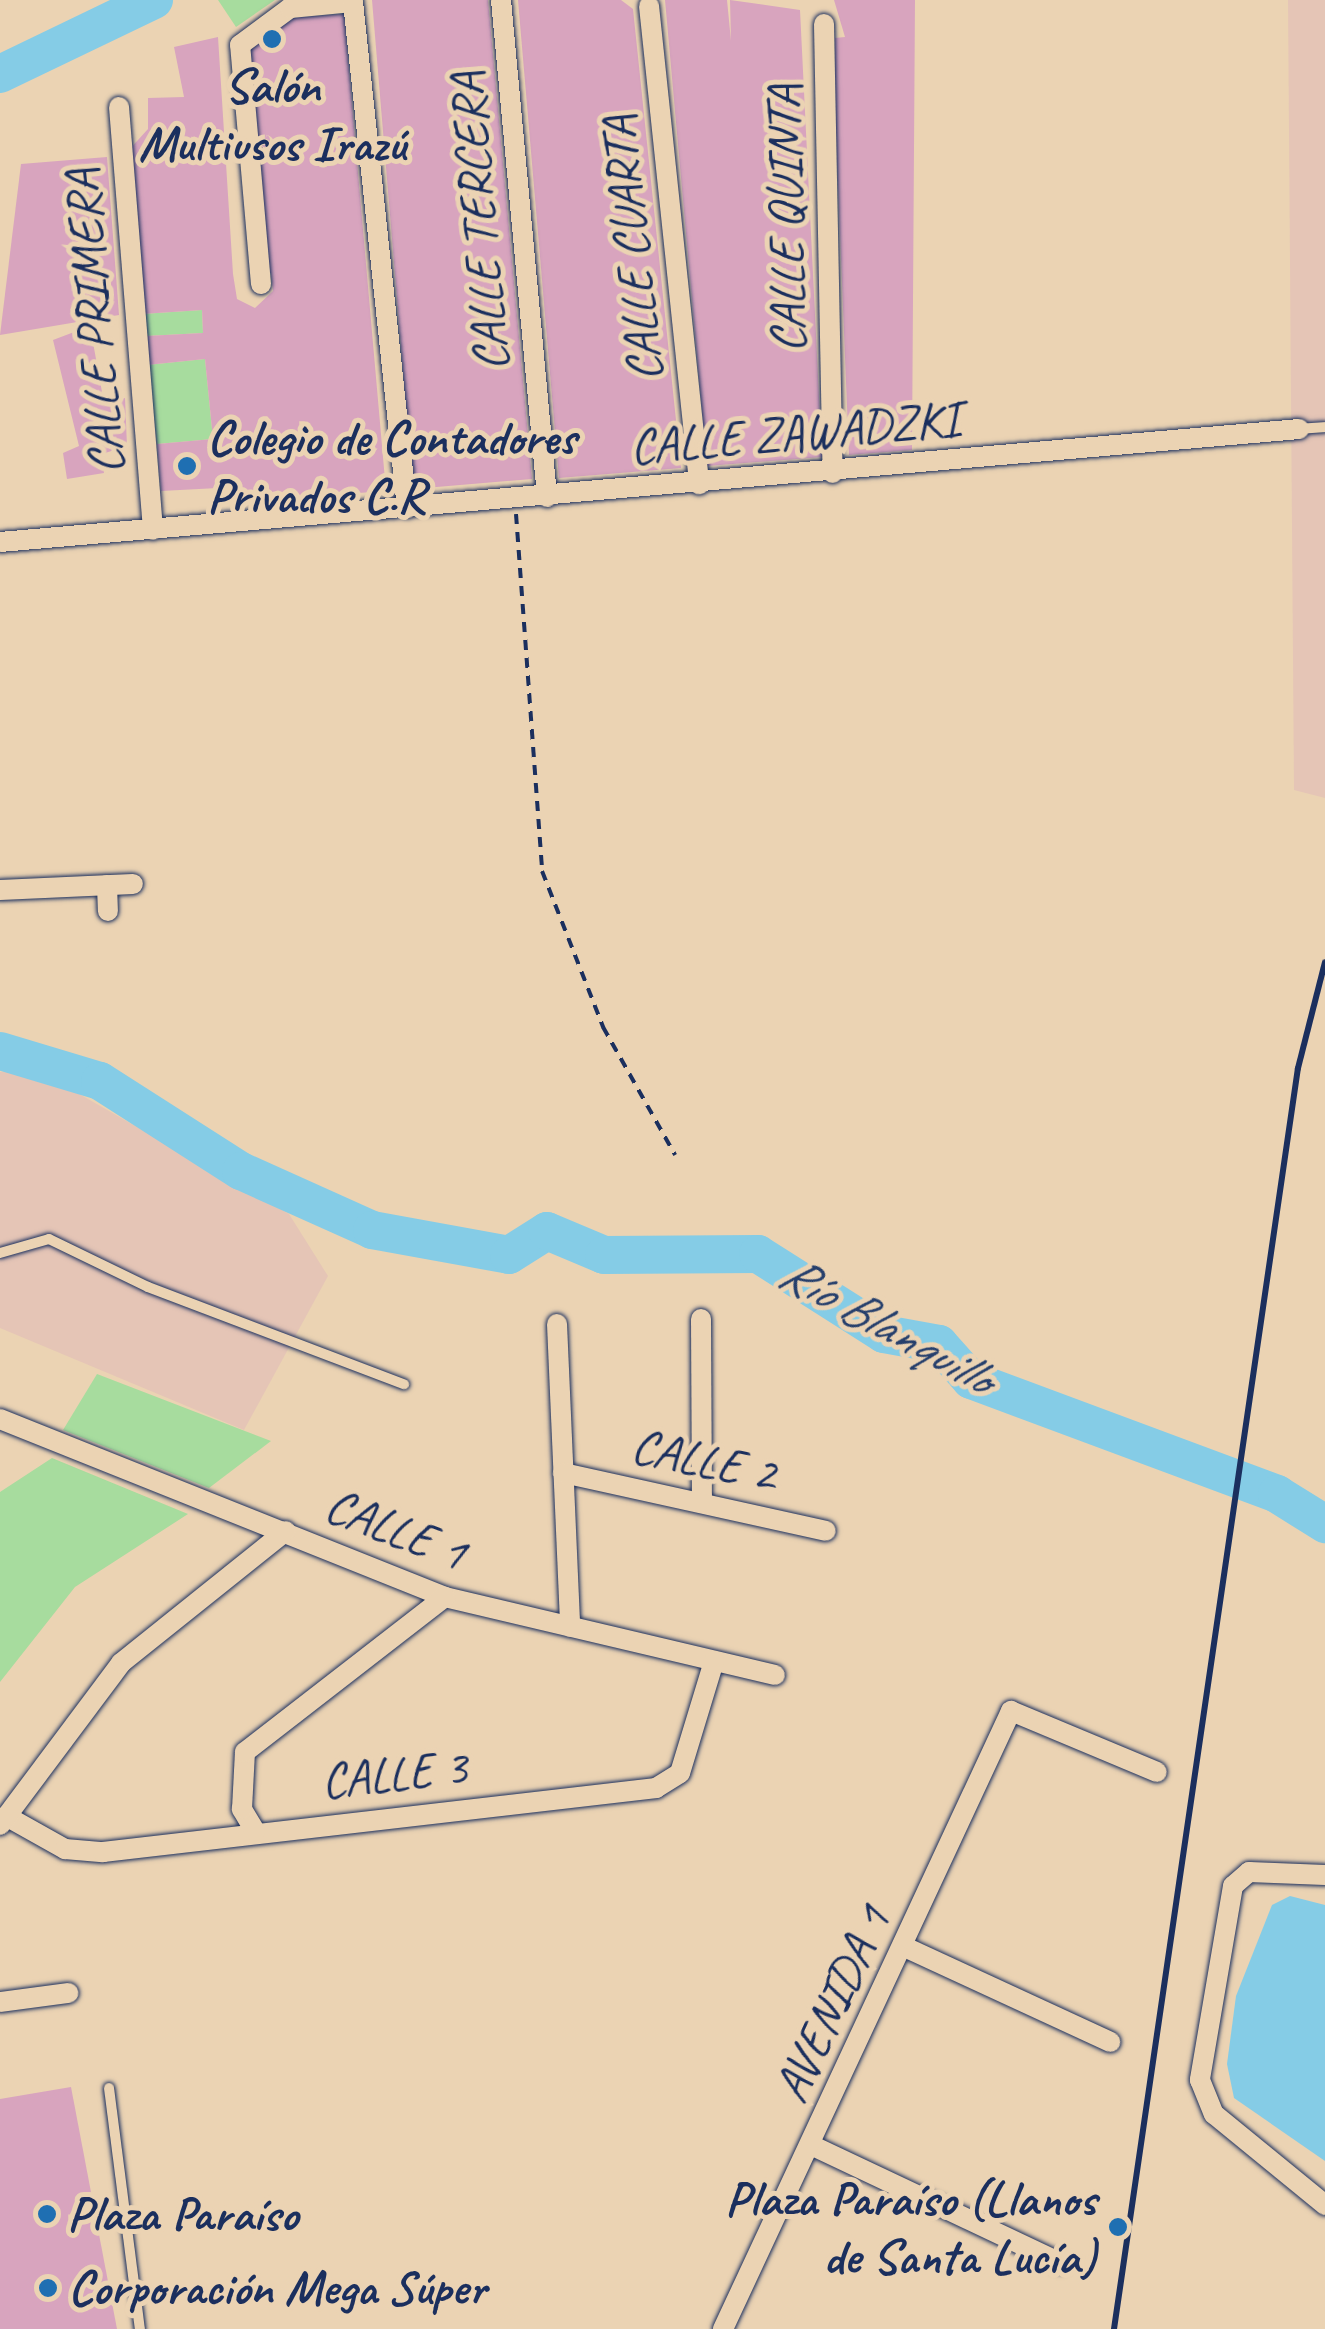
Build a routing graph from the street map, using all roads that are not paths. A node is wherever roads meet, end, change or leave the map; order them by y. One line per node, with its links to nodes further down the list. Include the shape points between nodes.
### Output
1 (501, 0): 10 (street, CALLE TERCERA)
2 (649, 6): 9 (street, CALLE CUARTA)
3 (824, 24): 8 (street, CALLE QUINTA)
4 (119, 107): 12 (street, CALLE PRIMERA)
5 (261, 284): 11 (street, via 240,45 290,8 354,2)
6 (1325, 427): 7 (lane)
7 (1298, 429): 8 (street, CALLE ZAWADZKI)
8 (833, 473): 9 (street, CALLE ZAWADZKI)
9 (699, 484): 10 (street, CALLE ZAWADZKI)
10 (547, 496): 11 (street, CALLE ZAWADZKI)
11 (407, 508): 12 (street, CALLE ZAWADZKI)
12 (153, 530): 13 (street, CALLE ZAWADZKI)
13 (0, 542)
14 (133, 884): 15 (street)
15 (107, 885): 16 (street); 17 (street)
16 (0, 890)
17 (108, 911)
18 (0, 1253): 21 (lane, via 48,1239 148,1287)
19 (701, 1319): 24 (street)
20 (557, 1324): 23 (street)
21 (404, 1384)
22 (0, 1419): 26 (street, CALLE 1)
23 (563, 1473): 24 (street, CALLE 2); 28 (street)
24 (702, 1504): 25 (street, CALLE 2)
25 (826, 1530)
26 (286, 1532): 27 (street, CALLE 1); 32 (street, via 122,1663)
27 (444, 1597): 28 (street, CALLE 1); 33 (street, via 245,1752 240,1792)
28 (570, 1627): 29 (street, CALLE 1)
29 (714, 1661): 30 (street, CALLE 1); 33 (street, CALLE 3, via 680,1773 656,1788)
30 (775, 1675)
31 (1157, 1772): 35 (street, AVENIDA 1, via 1011,1712)
32 (3, 1820): 33 (street, CALLE 3, via 65,1849 103,1852)
33 (255, 1831)
34 (1325, 1875): 41 (street, via 1249,1872 1233,1886 1200,2080 1214,2114)
35 (907, 1948): 38 (street); 40 (street, AVENIDA 1)
36 (68, 1993): 37 (street)
37 (0, 2002)
38 (1110, 2042)
39 (109, 2088): 43 (lane)
40 (813, 2146): 42 (street); 44 (street, AVENIDA 1)
41 (1325, 2205)
42 (1061, 2263)
43 (140, 2329)
44 (723, 2329)

